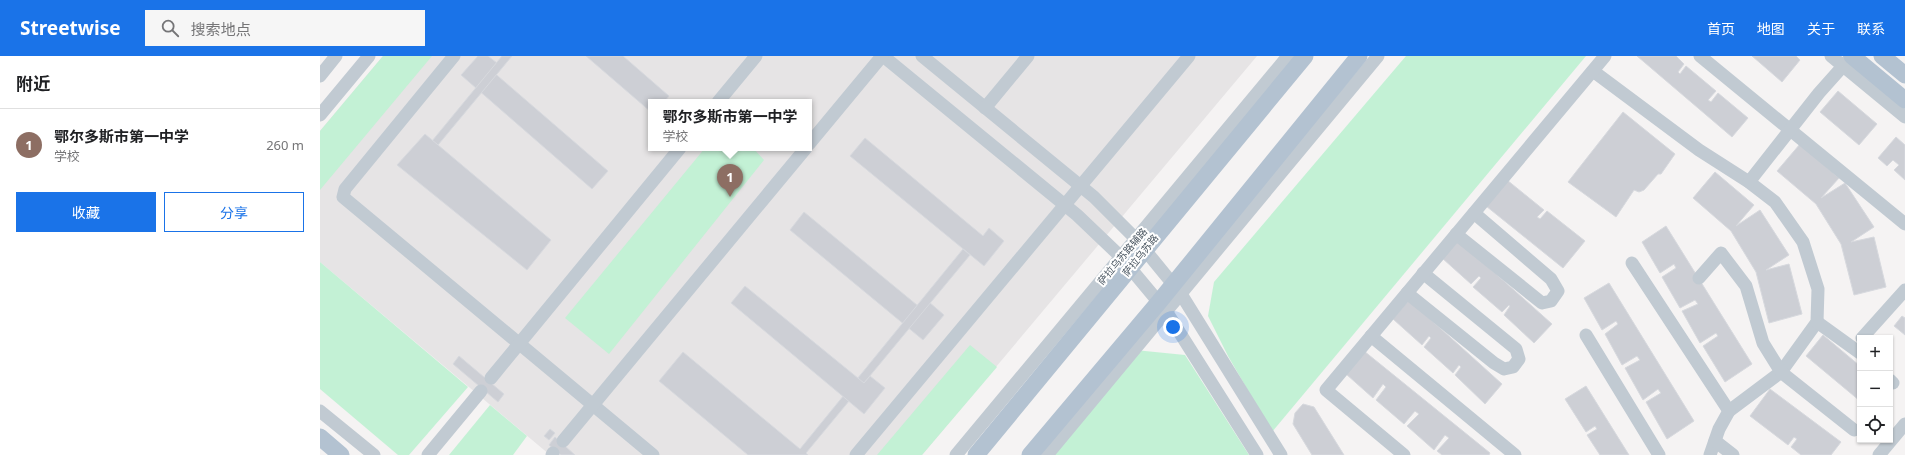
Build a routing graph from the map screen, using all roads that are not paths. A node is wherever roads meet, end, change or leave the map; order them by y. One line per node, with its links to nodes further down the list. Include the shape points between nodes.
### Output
1 (336, 56): 20 (street)
2 (370, 56): 24 (street)
3 (454, 56): 50 (street, via 345,189 343,197)
4 (756, 56): 21 (street)
5 (883, 56): 27 (street); 32 (street)
6 (922, 56): 23 (street)
7 (1028, 56): 23 (street)
8 (1189, 56): 31 (street)
9 (1288, 56): 36 (street, 萨拉乌苏路辅路)
10 (1305, 56): 36 (main road, 萨拉乌苏路)
11 (1359, 56): 41 (main road)
12 (1378, 56): 41 (street)
13 (1605, 56): 18 (street)
14 (1700, 56): 26 (street)
15 (1831, 56): 17 (street)
16 (1882, 56): 19 (main road)
17 (1849, 59): 22 (main road); 25 (street); 26 (street)
18 (1593, 71): 30 (street, via 1699,150); 33 (street)
19 (1905, 75)
20 (320, 76)
21 (720, 99)
22 (1905, 100)
23 (985, 108): 31 (street)
24 (320, 115)
25 (1905, 117)
26 (1790, 130): 30 (street); 34 (street)
27 (812, 140)
28 (678, 151): 50 (street)
29 (804, 151): 54 (street)
30 (1749, 182): 45 (street, via 1775,202 1803,242 1818,288)
31 (1081, 187): 32 (street); 36 (street)
32 (1065, 205): 37 (street); 66 (street)
33 (1474, 213): 35 (street); 35 (street, via 1551,279 1558,291 1551,301 1542,303)
34 (1905, 224)
35 (1456, 234): 39 (street)
36 (1141, 245): 37 (main road, 萨拉乌苏路); 41 (street)
37 (1125, 263): 44 (street); 67 (street, 萨拉乌苏路辅路); 68 (main road, 萨拉乌苏路)
38 (1632, 263): 56 (street)
39 (1424, 273): 43 (street); 43 (street, via 1516,349 1519,359 1513,367 1504,369 1494,363)
40 (1699, 278): 51 (street, via 1721,253 1746,286 1763,343)
41 (1177, 289): 44 (main road); 72 (street)
42 (1905, 290): 47 (street)
43 (1407, 292): 48 (street)
44 (1162, 306): 69 (main road); 70 (street); 71 (street)
45 (1817, 322): 49 (street); 51 (street)
46 (1586, 335): 75 (street)
47 (1867, 335)
48 (1371, 336): 73 (street, via 1326,390); 74 (street)
49 (1857, 343)
50 (520, 344): 52 (street); 54 (street)
51 (1781, 372): 56 (street); 58 (street)
52 (491, 378)
53 (481, 391): 64 (street)
54 (593, 405): 60 (street); 65 (street)
55 (320, 411): 63 (street)
56 (1729, 411): 61 (street)
57 (1905, 424): 78 (street)
58 (1854, 430)
59 (320, 437): 62 (main road)
60 (563, 441)
61 (1715, 441): 76 (street); 77 (street)
62 (341, 455)
63 (374, 455)
64 (428, 455)
65 (654, 455)
66 (856, 455)
67 (956, 455)
68 (976, 455)
69 (1030, 455)
70 (1047, 455)
71 (1257, 455)
72 (1281, 455)
73 (1404, 455)
74 (1515, 455)
75 (1659, 455)
76 (1710, 455)
77 (1733, 455)
78 (1879, 455)

